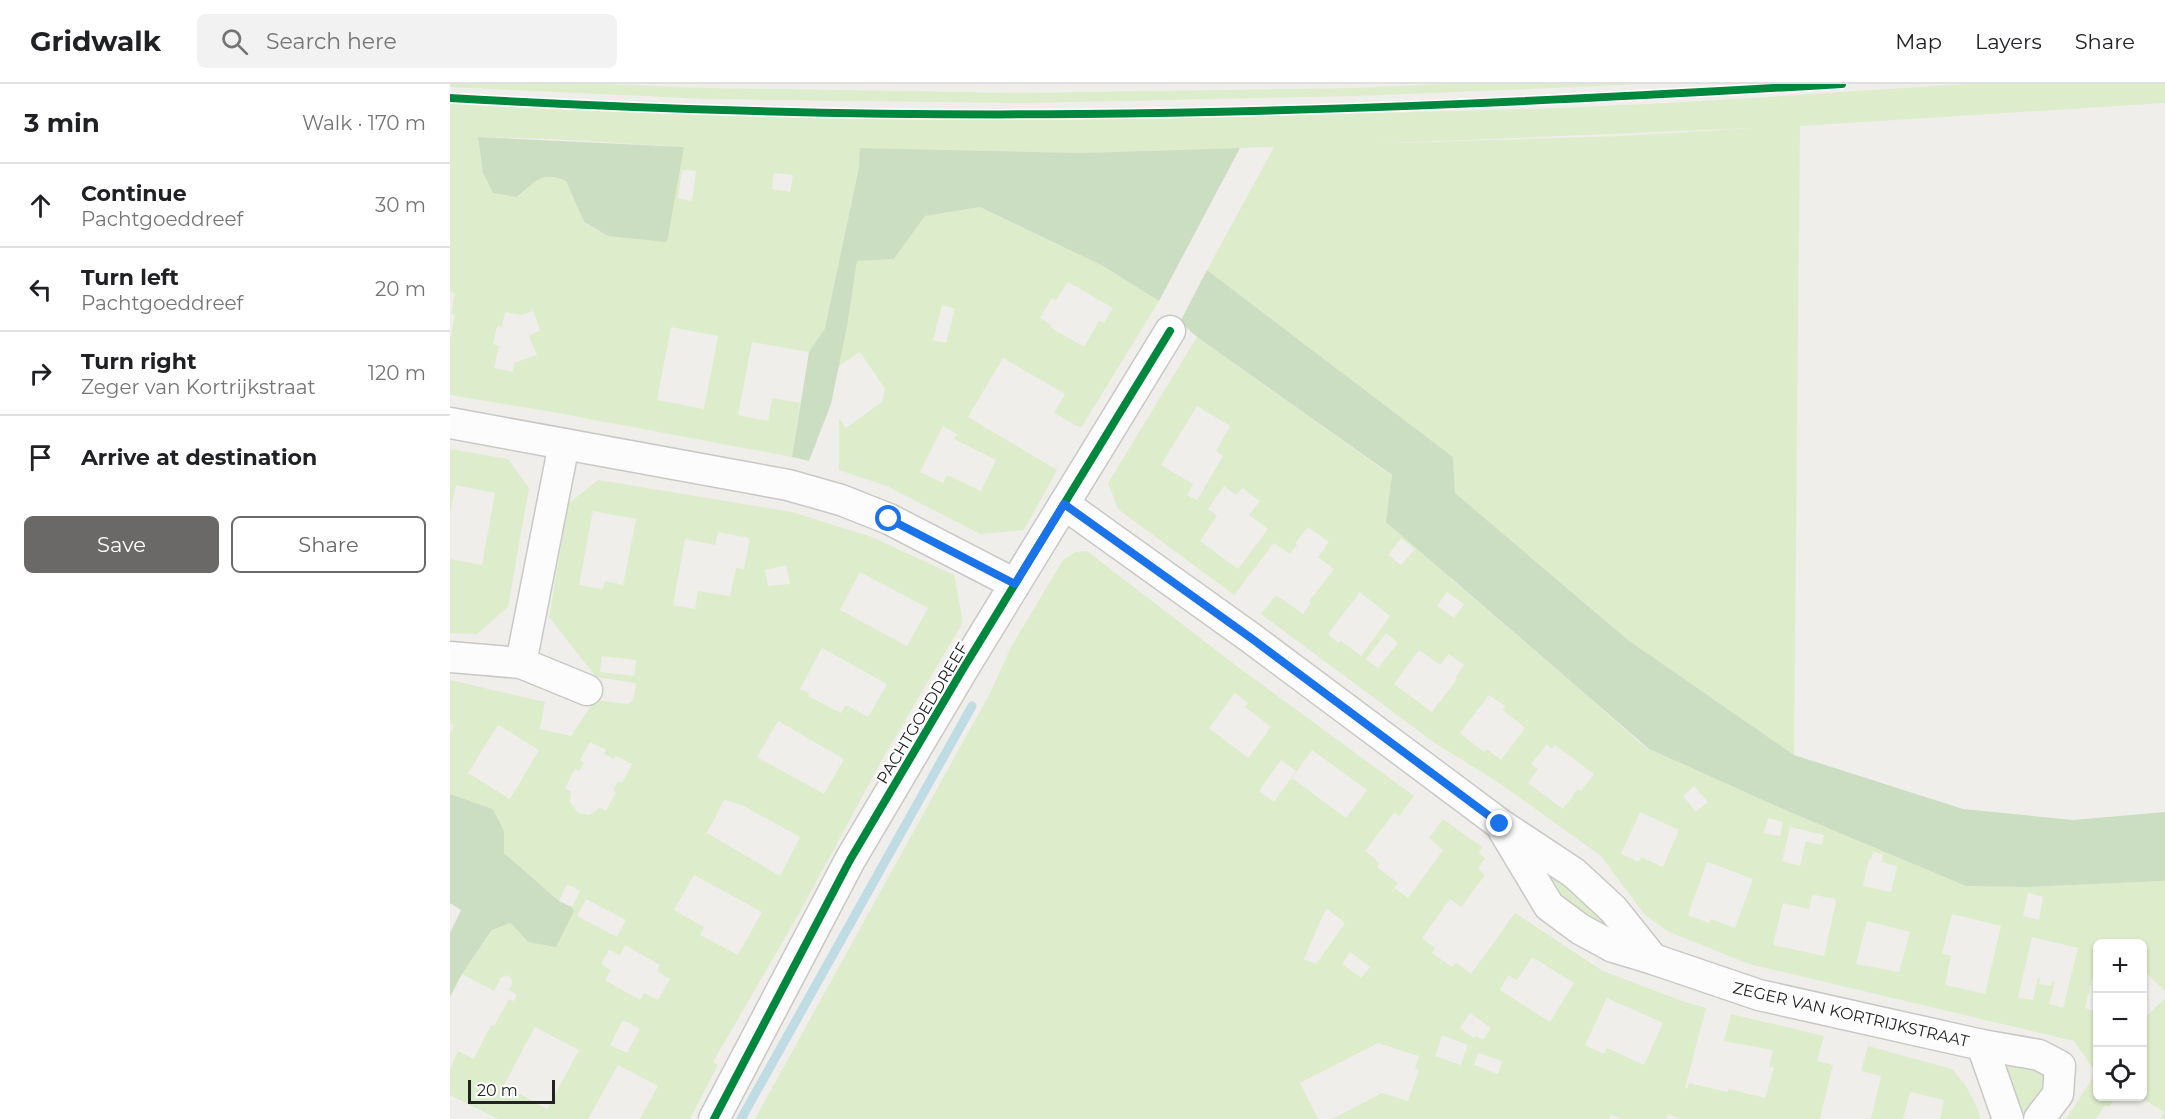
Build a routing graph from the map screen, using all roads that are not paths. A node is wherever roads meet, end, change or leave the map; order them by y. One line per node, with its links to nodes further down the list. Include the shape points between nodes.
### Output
1 (1170, 331): 4 (street, PACHTGOEDDREEF)
2 (450, 423): 3 (street)
3 (564, 444): 5 (street, via 788,485 841,500 889,519); 7 (street)
4 (1064, 504): 5 (street, PACHTGOEDDREEF); 9 (street, ZEGER VAN KORTRIJKSTRAAT)
5 (1015, 584): 12 (street, PACHTGOEDDREEF, via 850,860)
6 (450, 657): 7 (street)
7 (521, 663): 8 (street)
8 (587, 690)
9 (1500, 824): 10 (street, ZEGER VAN KORTRIJKSTRAAT, via 1574,873 1613,909); 10 (street, ZEGER VAN KORTRIJKSTRAAT, via 1549,906 1613,947)
10 (1653, 959): 11 (street, ZEGER VAN KORTRIJKSTRAAT, via 1759,995)
11 (1982, 1045): 13 (street, ZEGER VAN KORTRIJKSTRAAT); 14 (street, ZEGER VAN KORTRIJKSTRAAT, via 2039,1055 2060,1066 2058,1094)
12 (714, 1119)
13 (2008, 1119)
14 (2039, 1119)

